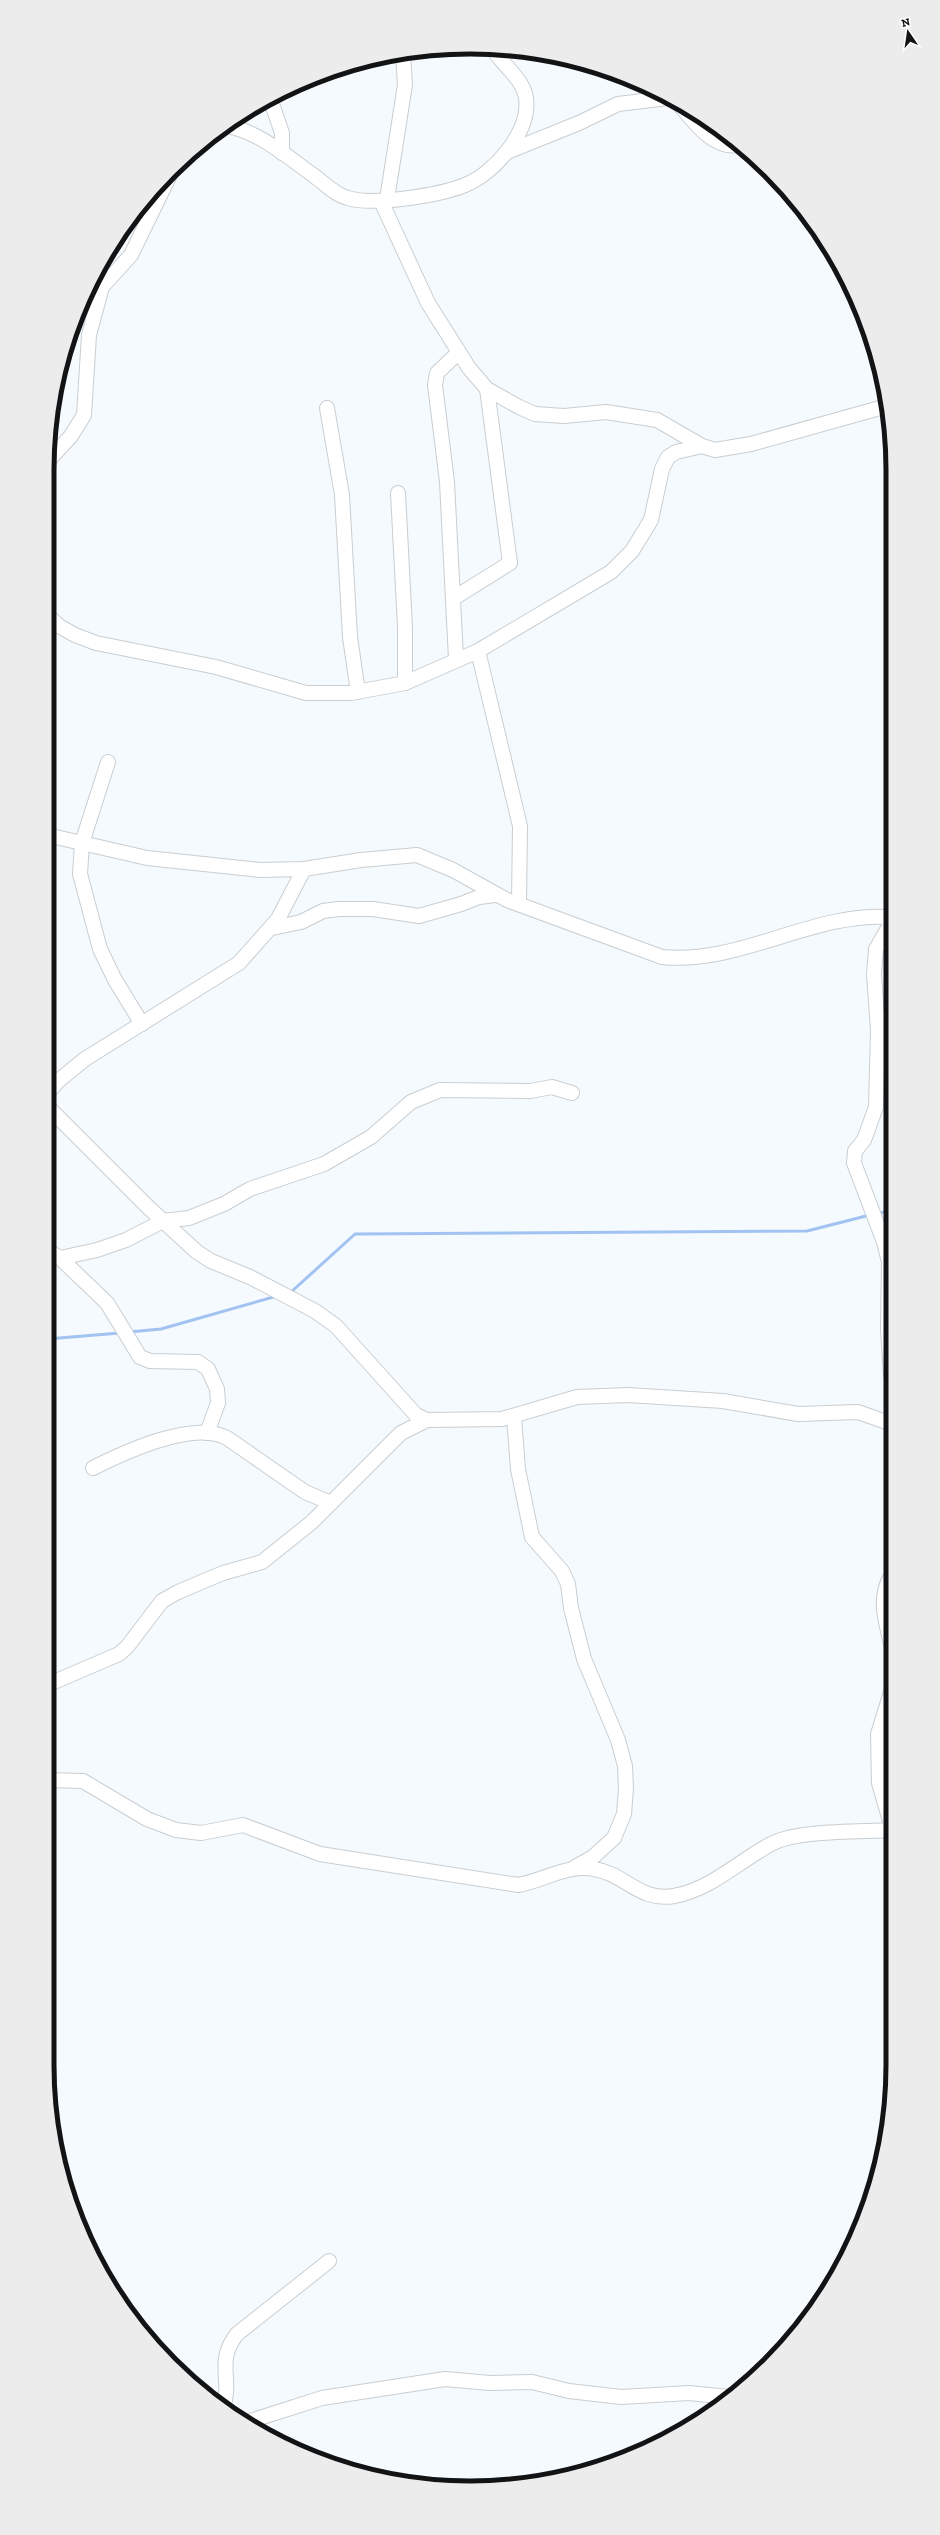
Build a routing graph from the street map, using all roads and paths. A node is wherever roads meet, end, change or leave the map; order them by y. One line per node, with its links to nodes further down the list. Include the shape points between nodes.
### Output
1 (498, 55): 8 (street, via 519,81 526,99 525,114)
2 (403, 60): 11 (street, via 404,85)
3 (658, 99): 8 (street, via 618,104)
4 (272, 104): 9 (street, via 282,133)
5 (694, 120): 7 (street, via 715,142)
6 (234, 128): 9 (street, via 245,131)
7 (730, 146)
8 (507, 152): 11 (street, via 484,174 465,185 424,195)
9 (282, 153): 11 (street, via 343,196 366,201)
10 (163, 190): 12 (street, via 132,255)
11 (384, 200): 14 (street, via 428,303)
12 (98, 284)
13 (96, 289): 19 (street, via 89,335 84,415 71,436)
14 (458, 353): 15 (street); 21 (street, via 437,373 435,385 447,482)
15 (487, 389): 18 (street, via 535,414 564,416 606,412 657,420); 21 (street, via 510,563)
16 (327, 408): 26 (street, via 342,501 350,637)
17 (881, 408): 18 (street, via 731,449 715,450)
18 (702, 446): 23 (street, via 676,452 668,457 662,469 651,520 632,552 611,572)
19 (55, 454)
20 (398, 493): 25 (street, via 405,627)
21 (454, 598): 24 (street)
22 (54, 621): 26 (street, via 75,635 115,648 216,667 306,693)
23 (478, 651): 24 (street); 32 (street, via 520,826)
24 (456, 659): 25 (street)
25 (405, 683): 26 (street)
26 (358, 692)
27 (108, 762): 29 (street)
28 (54, 836): 29 (street)
29 (82, 842): 30 (street, via 174,861 260,870); 36 (street, via 80,874 100,949 115,980)
30 (304, 869): 31 (street, via 375,858 417,855 453,870); 34 (street)
31 (495, 895): 32 (street); 34 (street, via 479,897 419,916 373,909 330,909 301,922)
32 (519, 904): 33 (street, via 662,957 684,959 728,952 826,925 870,916)
33 (886, 918)
34 (272, 928): 36 (street, via 239,963)
35 (886, 932): 41 (street, via 876,949 874,974 878,1030 876,1107 864,1140 855,1151 854,1163)
36 (142, 1024): 37 (street, via 85,1059)
37 (54, 1086)
38 (572, 1093): 40 (street, via 552,1087 530,1090 440,1090 411,1102 371,1137 324,1164 250,1189 224,1204 189,1218)
39 (54, 1113): 40 (street)
40 (163, 1221): 43 (street, via 126,1240 97,1250); 45 (street, via 211,1261 267,1286 315,1311 336,1326 416,1415)
41 (886, 1250)
42 (54, 1254): 43 (street)
43 (60, 1258): 47 (street, via 107,1303 140,1357 150,1361 198,1362 208,1369 217,1389 218,1403)
44 (514, 1416): 45 (street, via 473,1421); 46 (street, via 577,1397 628,1395 723,1401 798,1414 858,1412); 57 (street, via 518,1469 530,1531 532,1537 562,1571 568,1584 571,1608 584,1659 618,1740 625,1766 624,1814 614,1838 593,1857)
45 (427, 1420): 49 (street, via 401,1433)
46 (886, 1422)
47 (208, 1433): 48 (street, via 146,1443); 49 (street, via 227,1438 305,1492)
48 (93, 1468)
49 (331, 1503): 52 (street, via 312,1522 262,1562 223,1573 178,1592 162,1602 127,1648 119,1654)
50 (886, 1588): 51 (street, via 883,1601)
51 (886, 1616)
52 (54, 1682)
53 (886, 1708): 55 (street, via 878,1734 879,1783)
54 (54, 1780): 57 (street, via 82,1780 148,1820 176,1830 201,1833 243,1825 258,1828 307,1850 331,1857 518,1884 532,1883)
55 (886, 1808)
56 (886, 1829): 57 (street, via 780,1840 708,1883 677,1895 658,1898 612,1875 594,1869)
57 (574, 1867)
58 (329, 2261): 60 (street, via 237,2334 228,2346 225,2360 227,2390)
59 (721, 2396): 61 (street, via 689,2393 622,2396 569,2391 532,2382 490,2383 445,2379 322,2398)
60 (225, 2400)
61 (254, 2420)

